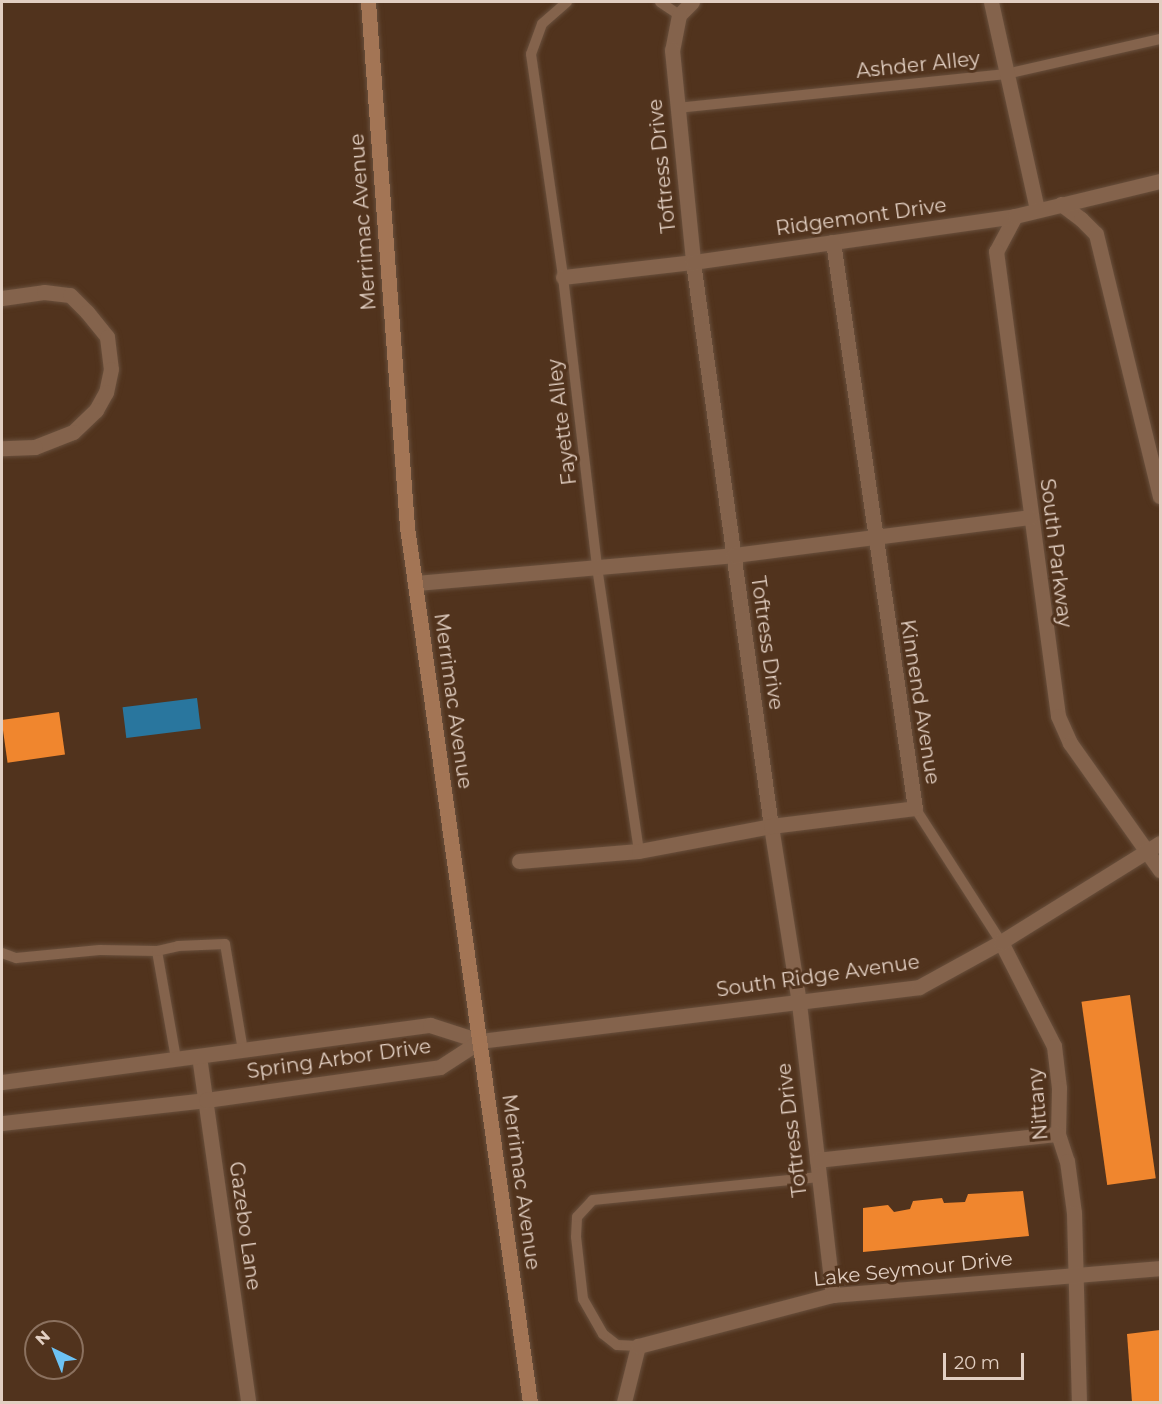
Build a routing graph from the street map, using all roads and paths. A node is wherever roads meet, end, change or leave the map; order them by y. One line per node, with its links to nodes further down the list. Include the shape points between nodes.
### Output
1 (368, 2): 24 (street, Merrimac Avenue, via 407,527)
2 (567, 2): 16 (lane, Fayette Alley, via 542,24 531,54)
3 (660, 2): 6 (lane)
4 (692, 2): 6 (street)
5 (991, 2): 8 (street)
6 (679, 15): 9 (street, Toftress Drive, via 672,50)
7 (1161, 39): 8 (lane, Ashder Alley)
8 (1006, 74): 9 (lane, Ashder Alley); 12 (street)
9 (677, 108): 15 (street, Toftress Drive)
10 (1161, 181): 11 (street, Ridgemont Drive)
11 (1060, 204): 12 (street, Ridgemont Drive); 19 (street, via 1096,234)
12 (1037, 210): 13 (street, Ridgemont Drive)
13 (1015, 216): 14 (street, Ridgemont Drive); 20 (street, South Parkway, via 996,251)
14 (833, 242): 15 (street, Ridgemont Drive); 21 (street, Kinnend Avenue)
15 (693, 262): 16 (street, Ridgemont Drive); 22 (street, Toftress Drive)
16 (563, 277): 23 (lane, Fayette Alley)
17 (2, 298): 18 (street, via 44,292 70,295 107,337 111,369 96,410 73,432 35,447)
18 (2, 448)
19 (1161, 496)
20 (1029, 518): 21 (street); 27 (street, South Parkway, via 1058,716 1070,743)
21 (874, 537): 22 (street); 25 (street, Kinnend Avenue)
22 (734, 555): 23 (street); 26 (street, Toftress Drive)
23 (597, 567): 24 (street); 28 (lane, Fayette Alley)
24 (415, 583): 35 (street, Merrimac Avenue)
25 (915, 808): 26 (street, Kinnend Avenue); 31 (lane)
26 (771, 826): 28 (street, Kinnend Avenue); 34 (street, Toftress Drive)
27 (1154, 847): 30 (street, South Parkway); 31 (street, South Ridge Avenue)
28 (639, 851): 29 (street, Kinnend Avenue)
29 (519, 861)
30 (1161, 870)
31 (1001, 942): 34 (street, South Ridge Avenue, via 919,987); 42 (street, Nittany, via 1054,1046 1059,1088)
32 (157, 951): 33 (lane, via 100,950 16,957); 36 (lane, via 225,944); 38 (lane)
33 (2, 953)
34 (799, 1003): 35 (street, South Ridge Avenue); 43 (street, Toftress Drive)
35 (480, 1041): 36 (street, Spring Arbor Drive, via 429,1025); 40 (street, Spring Arbor Drive, via 440,1067); 50 (street, Merrimac Avenue)
36 (243, 1050): 37 (street, Spring Arbor Drive)
37 (199, 1056): 38 (street, Spring Arbor Drive); 40 (street, Gazebo Lane)
38 (176, 1059): 39 (street, Spring Arbor Drive)
39 (2, 1082)
40 (206, 1100): 41 (street, Spring Arbor Drive); 49 (street, Gazebo Lane)
41 (2, 1123)
42 (1058, 1134): 43 (street); 46 (street, Nittany, via 1067,1161 1074,1213)
43 (817, 1160): 44 (street, Toftress Drive)
44 (819, 1177): 47 (street, Toftress Drive); 48 (lane, via 593,1200 577,1217 583,1299 603,1334 617,1345)
45 (1161, 1268): 46 (street)
46 (1076, 1274): 47 (street, Lake Seymour Drive); 52 (street, Nittany)
47 (833, 1295): 48 (street, Lake Seymour Drive)
48 (638, 1346): 51 (street)
49 (248, 1402)
50 (530, 1402)
51 (624, 1402)
52 (1079, 1402)

